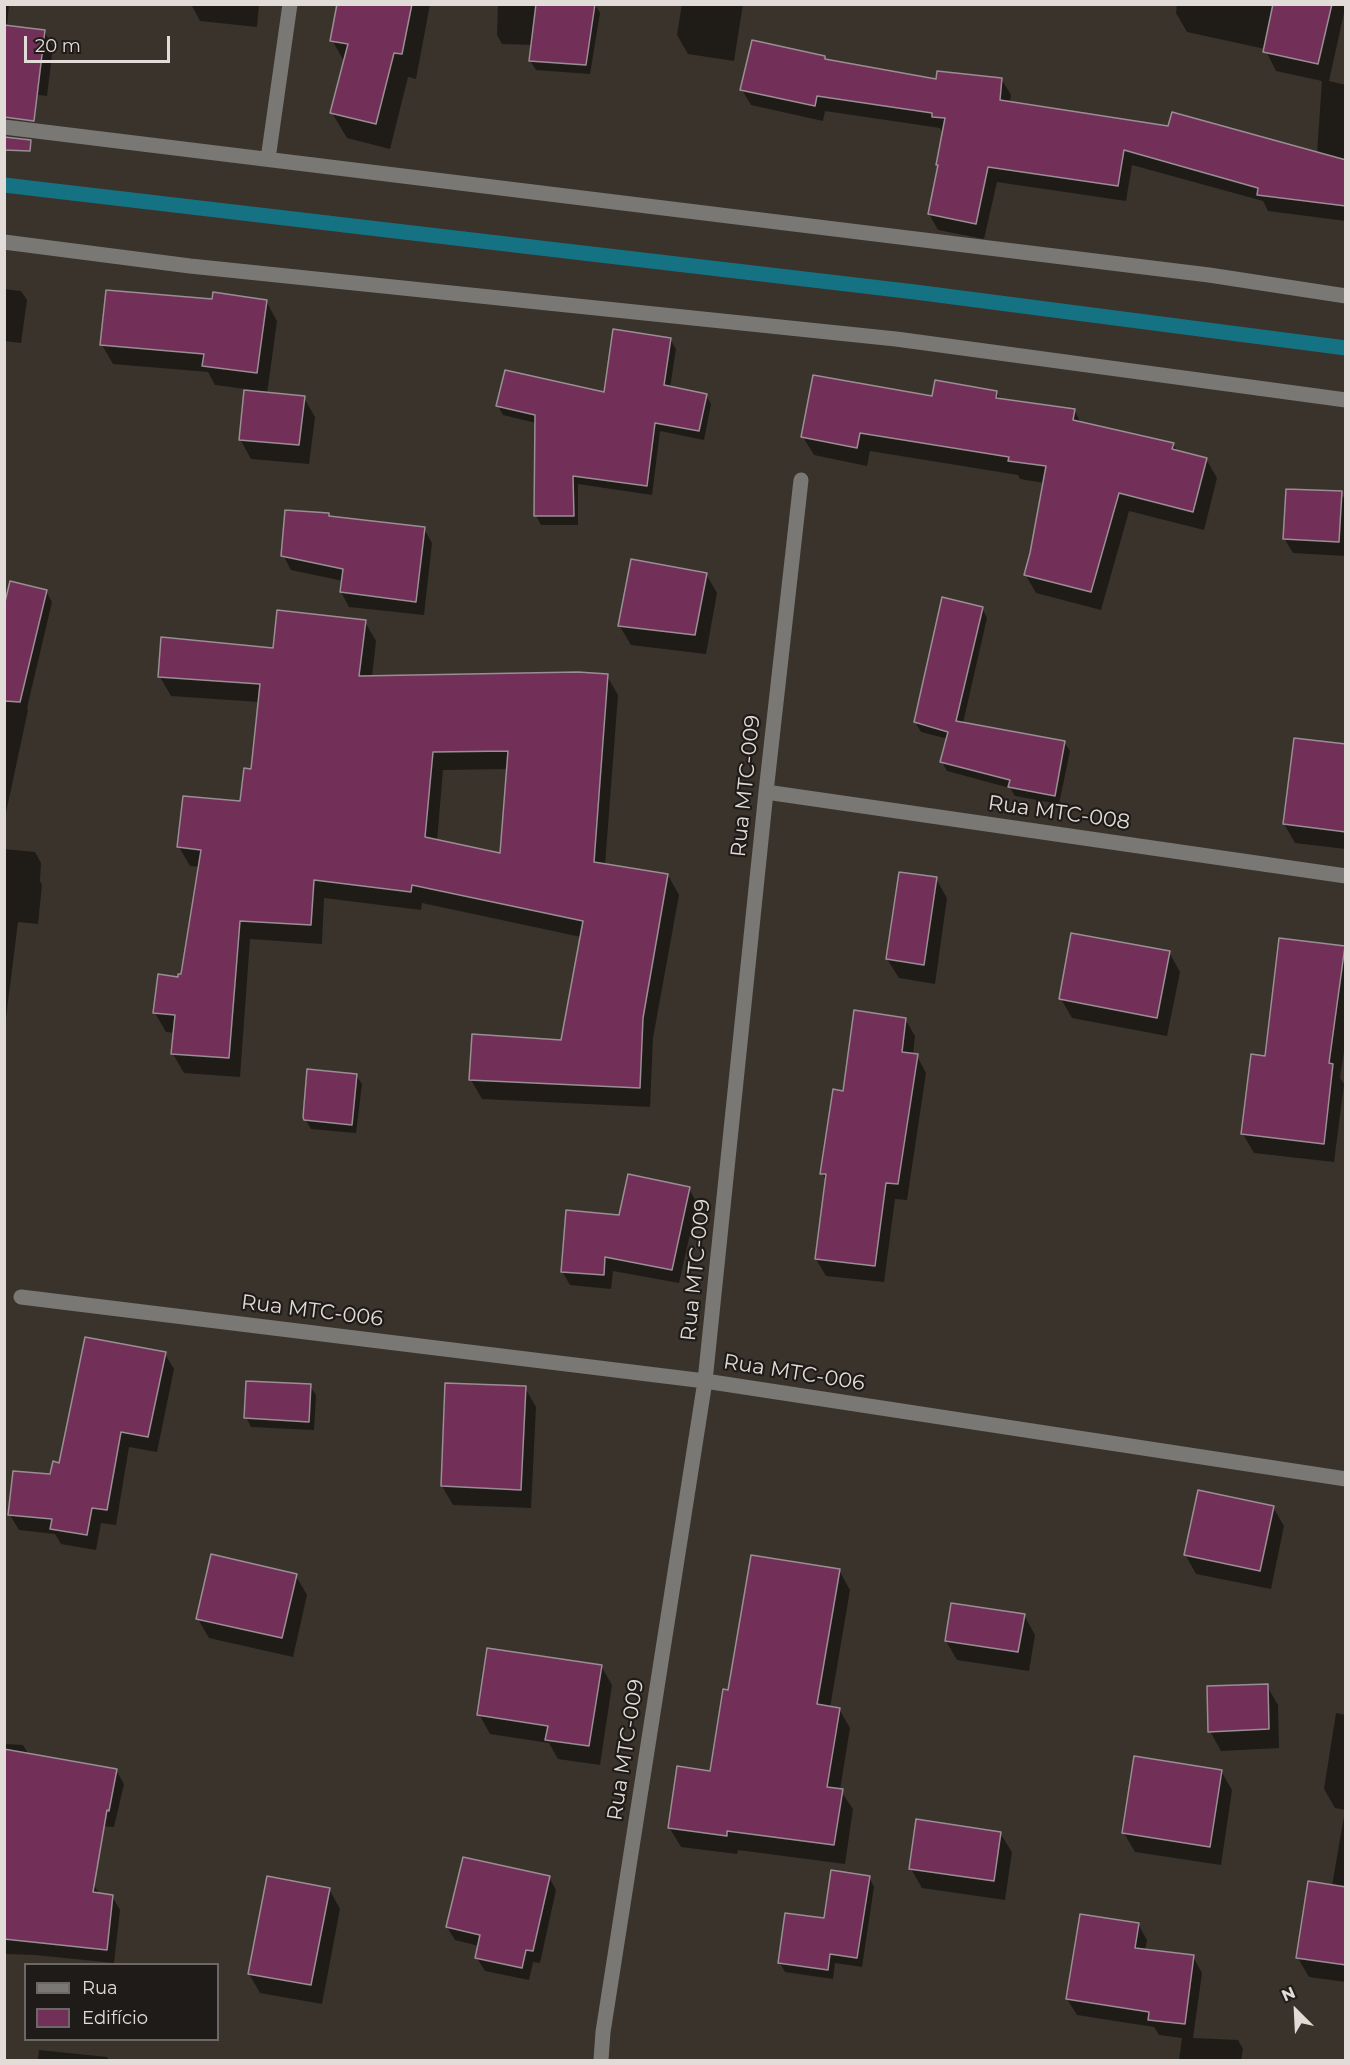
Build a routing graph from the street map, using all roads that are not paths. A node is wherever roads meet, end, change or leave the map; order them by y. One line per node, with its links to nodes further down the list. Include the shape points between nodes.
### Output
1 (290, 4): 3 (street)
2 (4, 127): 3 (street)
3 (268, 159): 5 (street, via 1209,275)
4 (4, 242): 6 (street, via 190,266 896,339)
5 (1346, 296)
6 (1346, 400)
7 (801, 480): 8 (street, Rua MTC-009)
8 (766, 792): 9 (street, Rua MTC-008); 11 (street, Rua MTC-009)
9 (1346, 876)
10 (21, 1297): 11 (street, Rua MTC-006)
11 (705, 1381): 12 (street, Rua MTC-006); 13 (street, Rua MTC-009, via 606,2008)
12 (1346, 1479)
13 (601, 2061)

